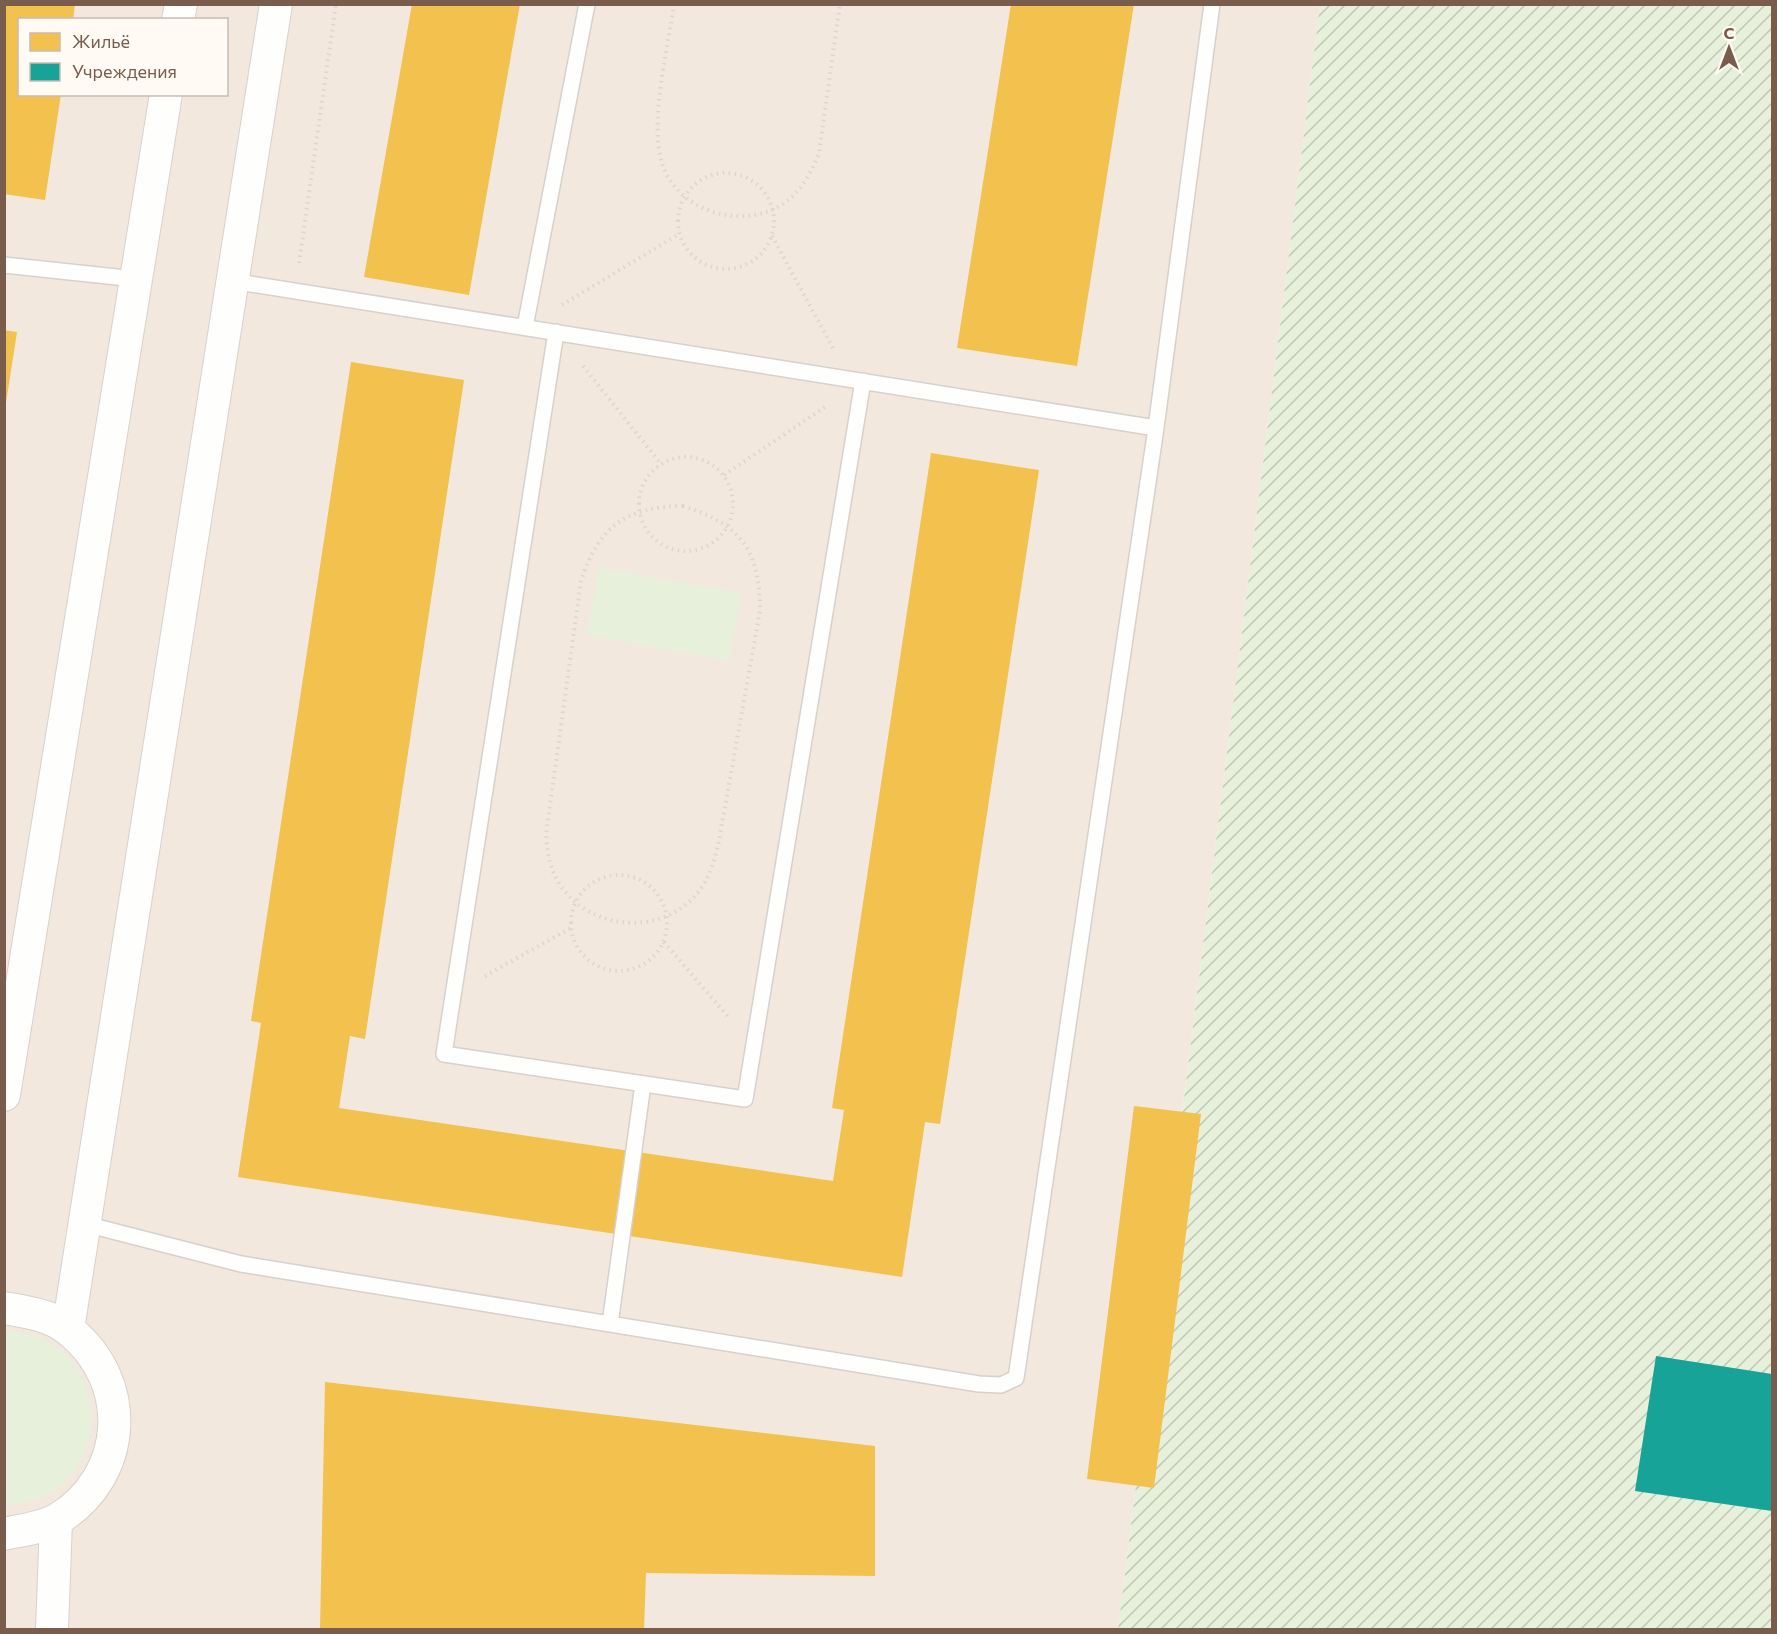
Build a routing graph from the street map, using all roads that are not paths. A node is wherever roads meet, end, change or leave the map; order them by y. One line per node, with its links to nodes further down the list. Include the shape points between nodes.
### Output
1 (276, 4): 7 (street)
2 (586, 4): 8 (lane)
3 (1212, 4): 11 (lane)
4 (166, 96): 6 (street)
5 (4, 265): 6 (lane)
6 (136, 279): 12 (street)
7 (232, 281): 8 (lane); 15 (street)
8 (525, 327): 9 (lane)
9 (556, 332): 10 (lane); 13 (lane, via 444,1054)
10 (856, 380): 11 (lane); 13 (lane, via 745,1099)
11 (1156, 428): 17 (lane, via 1016,1378 1001,1385 979,1384)
12 (8, 1048): 14 (street)
13 (643, 1084): 17 (lane)
14 (4, 1095)
15 (85, 1224): 17 (lane, via 241,1264); 18 (street)
16 (4, 1308): 18 (street, via 37,1314)
17 (610, 1324)
18 (68, 1329): 19 (street, via 95,1356 111,1390 116,1429 106,1466 86,1498)
19 (56, 1521): 20 (street); 21 (street)
20 (4, 1534)
21 (52, 1629)

